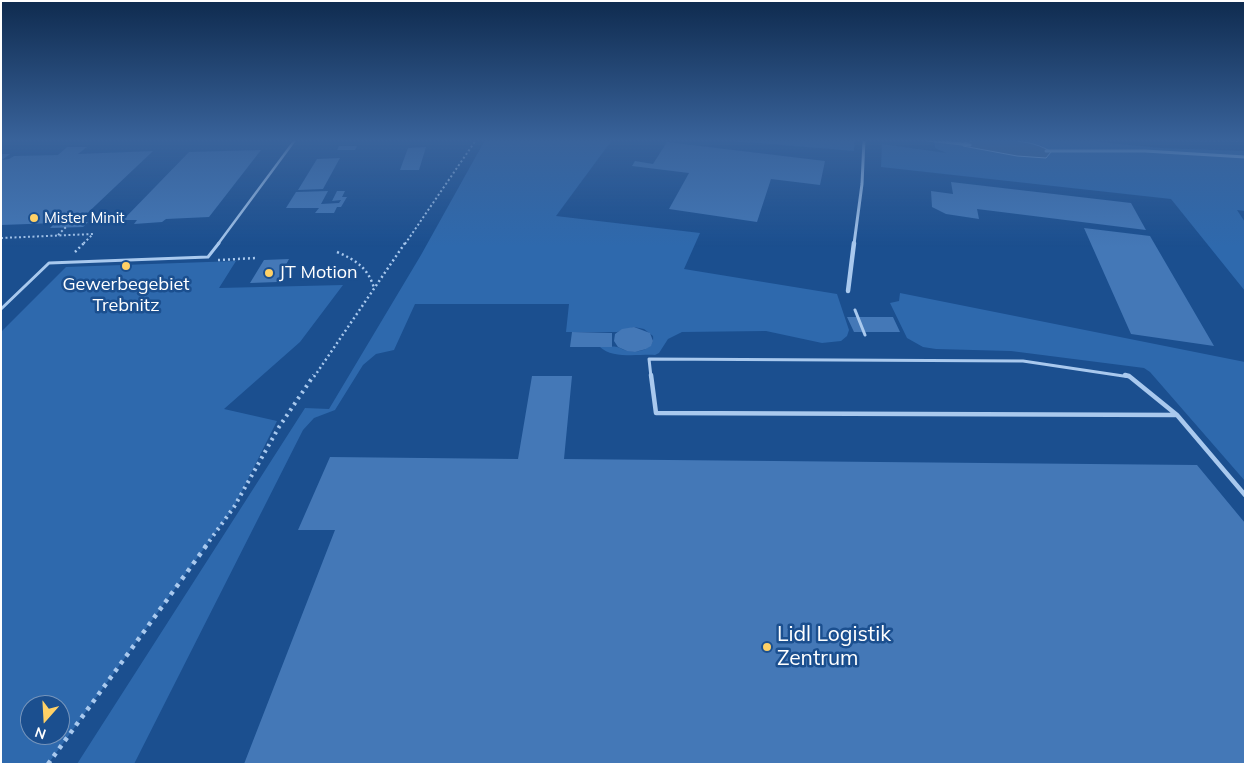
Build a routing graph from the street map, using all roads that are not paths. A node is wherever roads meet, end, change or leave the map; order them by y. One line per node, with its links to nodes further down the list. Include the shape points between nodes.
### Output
1 (268, 176): 4 (lane, via 208,257 49,263)
2 (862, 176): 3 (street)
3 (848, 291)
4 (1, 309)
5 (855, 310): 6 (lane)
6 (865, 335)
7 (1177, 415): 7 (lane, via 656,413 648,359 1023,361 1129,376); 8 (lane)
8 (1245, 495)

